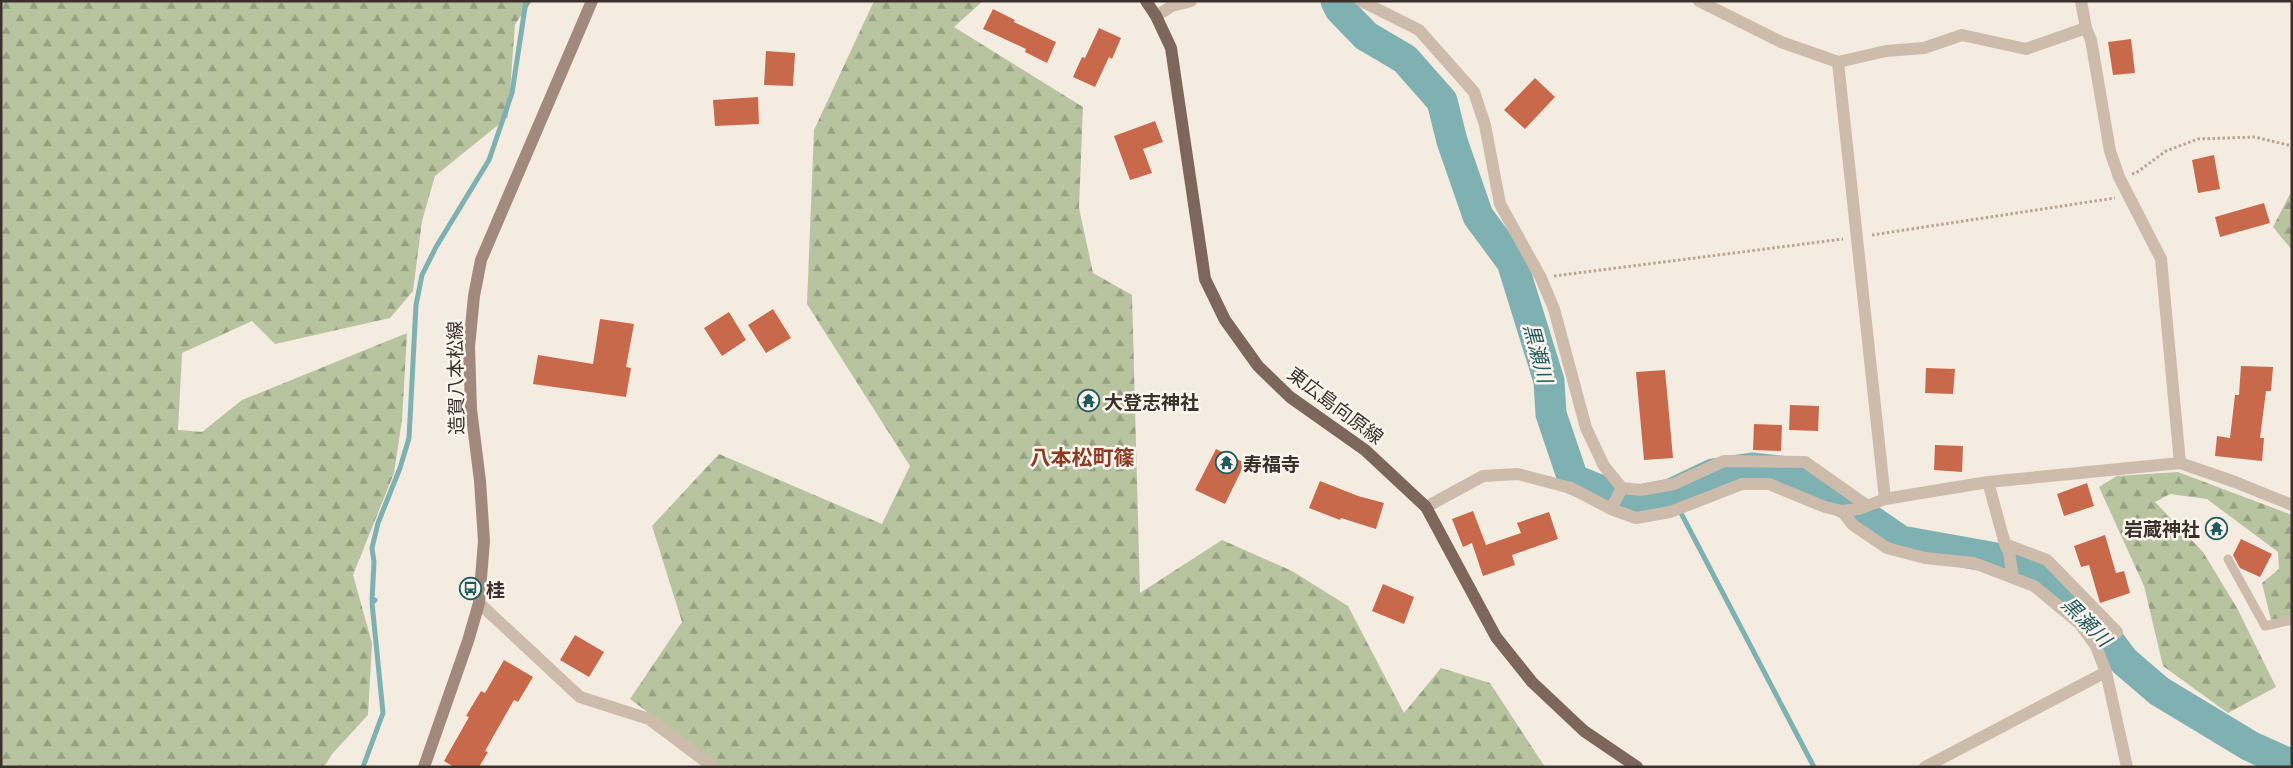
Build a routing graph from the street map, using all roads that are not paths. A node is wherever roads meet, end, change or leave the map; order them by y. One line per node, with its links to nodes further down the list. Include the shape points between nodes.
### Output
1 (592, 1): 22 (main road, 造賀八本松線, via 481,260 474,296 469,348 470,409 484,540)
2 (1146, 1): 7 (main road, 東広島向原線)
3 (1191, 1): 7 (street, via 1172,6)
4 (1361, 1): 12 (street, via 1419,30 1474,92 1485,125 1500,204 1541,278 1554,309 1586,428 1604,466)
5 (1699, 1): 9 (street, via 1781,42)
6 (2081, 1): 8 (street)
7 (1156, 16): 16 (main road, 東広島向原線, via 1171,48 1205,279 1225,320 1258,366 1290,397 1366,450)
8 (2086, 28): 9 (street, via 2026,49 1962,35 1924,48 1886,51); 10 (street, via 2091,40 2110,151 2119,177 2161,259)
9 (1838, 62): 13 (street)
10 (2180, 463): 11 (street); 15 (street)
11 (1988, 482): 13 (street); 19 (street)
12 (1621, 490): 14 (street, via 1674,484 1724,461 1806,462); 17 (street)
13 (1885, 499): 14 (street)
14 (1866, 505): 18 (street)
15 (2292, 505)
16 (1426, 507): 17 (street, via 1483,476 1518,474 1571,488); 28 (main road, 東広島向原線, via 1496,637 1532,682 1584,731)
17 (1612, 507): 18 (street, via 1636,518 1670,512 1742,484 1769,484)
18 (1842, 511): 21 (street, via 1853,525 1886,548)
19 (2007, 548): 21 (street); 24 (street, via 2047,560 2117,632)
20 (2228, 559): 23 (lane, via 2265,626)
21 (2013, 573): 24 (street, via 2079,623)
22 (479, 603): 26 (main road, 造賀八本松線); 27 (street, via 580,697 649,719)
23 (2292, 620)
24 (2096, 646): 25 (street)
25 (2106, 672): 29 (street); 30 (street)
26 (424, 767)
27 (713, 767)
28 (1637, 767)
29 (1926, 767)
30 (2127, 767)

